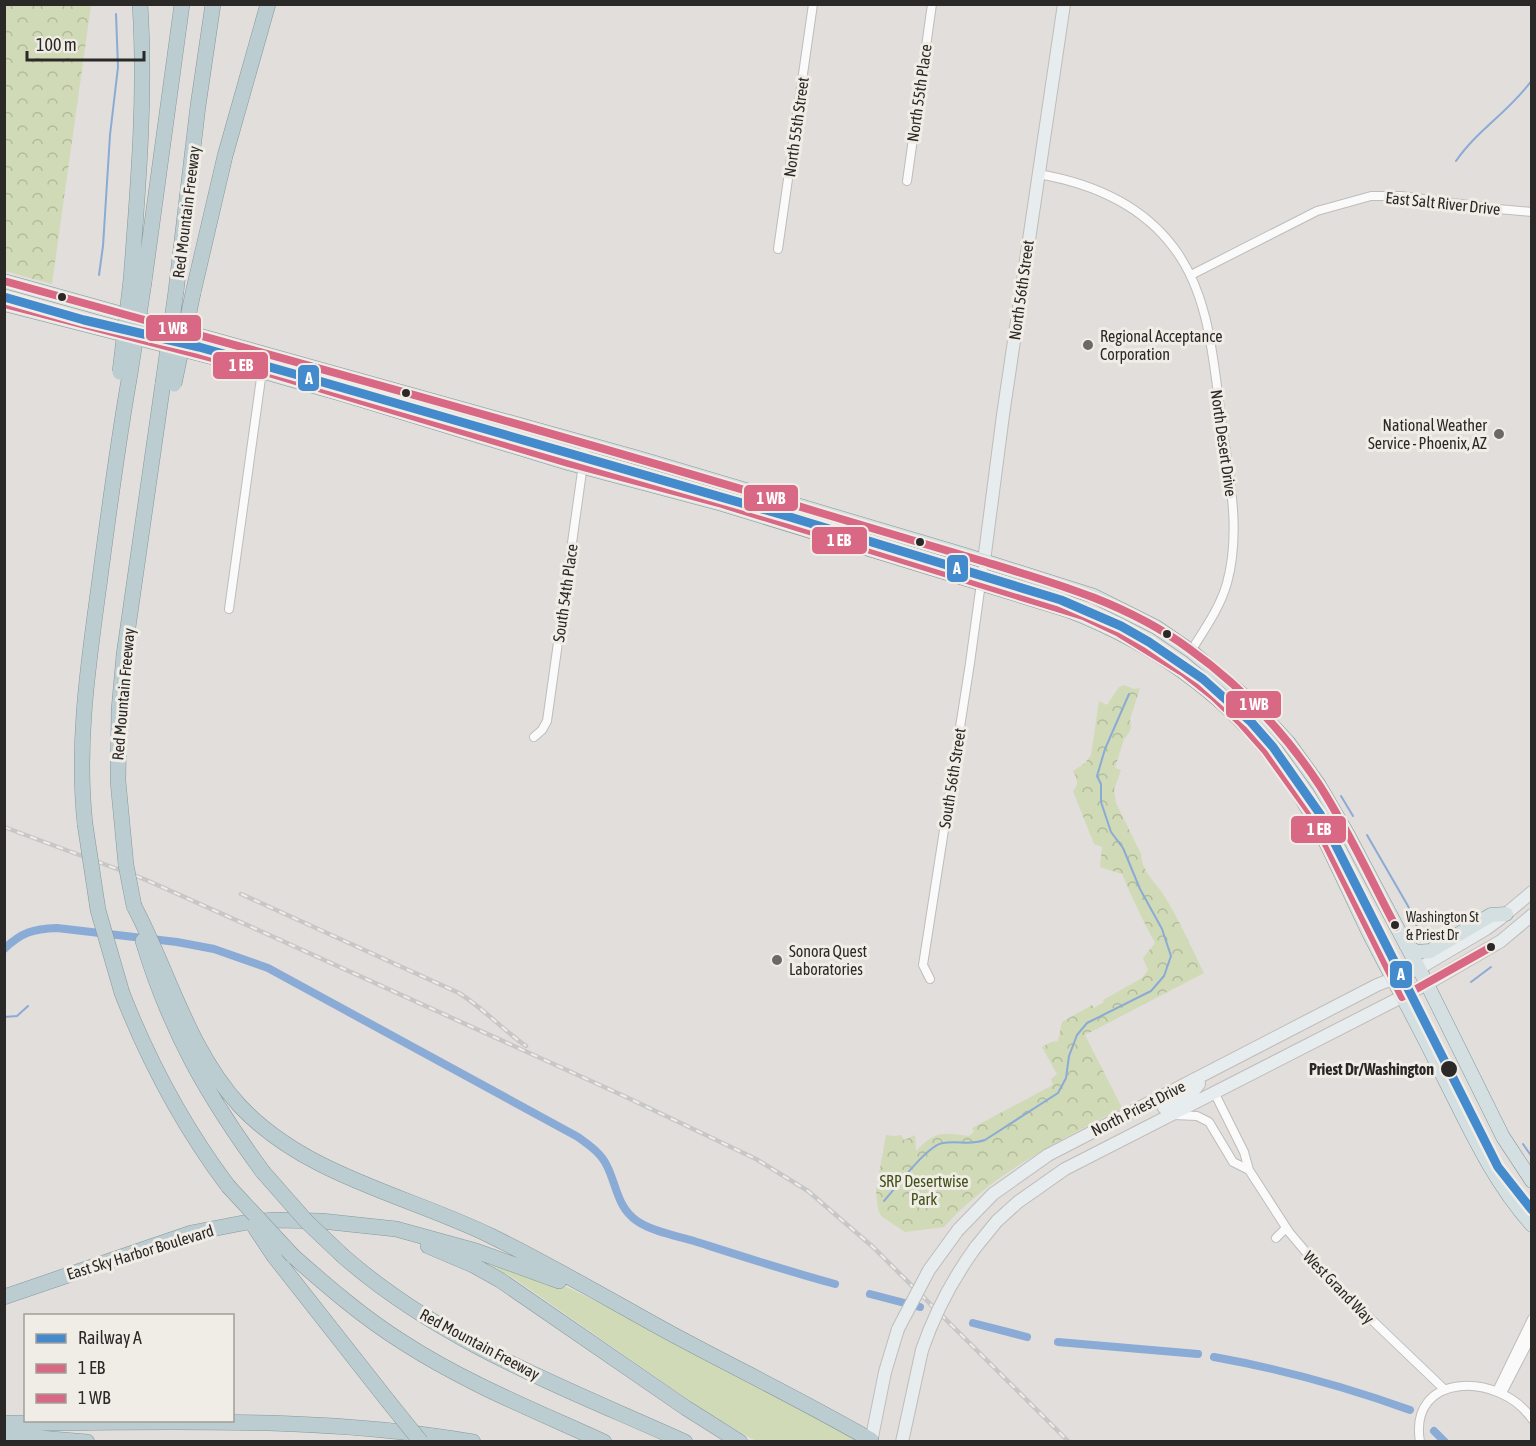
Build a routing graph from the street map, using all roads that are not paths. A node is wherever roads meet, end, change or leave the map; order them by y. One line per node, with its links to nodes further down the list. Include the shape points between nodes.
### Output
1 (140, 4): 14 (highway)
2 (182, 4): 14 (highway, Red Mountain Freeway)
3 (213, 4): 17 (highway, Red Mountain Freeway, bridge, via 176,291)
4 (268, 4): 17 (highway, bridge, via 225,156)
5 (813, 4): 11 (street, North 55th Street)
6 (932, 4): 9 (street, North 55th Place)
7 (1064, 4): 8 (main road, North 56th Street)
8 (1038, 174): 12 (street, North Desert Drive, via 1100,191 1139,213 1174,248); 20 (main road, North 56th Street)
9 (907, 181)
10 (1532, 212): 12 (street, East Salt River Drive, via 1371,196 1317,211)
11 (778, 249)
12 (1191, 275): 23 (street, North Desert Drive, via 1209,336 1234,527 1221,600)
13 (4, 281): 18 (main road)
14 (137, 281): 41 (highway, Red Mountain Freeway, bridge, via 84,697 81,753 85,824 98,910 122,993 166,1090)
15 (4, 304): 16 (main road)
16 (262, 371): 19 (main road); 22 (street)
17 (169, 384): 32 (highway, Red Mountain Freeway, bridge, via 150,478 118,710 122,840 134,906)
18 (586, 443): 19 (street, South 54th Place); 20 (main road)
19 (583, 467): 21 (main road); 24 (street, South 54th Place, via 547,721)
20 (984, 561): 21 (street, North 56th Street); 23 (main road, via 1094,596 1144,620)
21 (981, 580): 30 (street, South 56th Street, via 923,965); 31 (main road, via 1121,634 1179,668 1233,714 1270,753 1311,813)
22 (229, 609)
23 (1191, 651): 28 (main road, via 1249,700 1304,762 1348,835)
24 (534, 737)
25 (1532, 891): 26 (main road, North Priest Drive)
26 (1506, 914): 28 (main road, via 1491,915 1430,951 1416,952); 29 (main road, North Priest Drive)
27 (1532, 915): 33 (main road, North Priest Drive, via 1511,934)
28 (1405, 944): 29 (main road)
29 (1418, 969): 31 (main road, North Priest Drive); 33 (main road)
30 (930, 979)
31 (1393, 979): 34 (main road); 35 (main road, North Priest Drive)
32 (162, 980): 48 (highway, via 214,1072 240,1105 278,1139 324,1166 489,1235); 60 (highway, Red Mountain Freeway, bridge, via 174,1026 205,1088 235,1135 307,1222 343,1256 391,1295 456,1336)
33 (1426, 984): 34 (main road, North Priest Drive); 40 (main road, via 1503,1137)
34 (1402, 997): 36 (main road, North Priest Drive); 43 (main road, via 1490,1170)
35 (1198, 1078): 38 (main road, via 1198,1088 1162,1108); 55 (main road, North Priest Drive, bridge, via 1037,1162 993,1194 958,1230 925,1276 898,1329)
36 (1214, 1092): 37 (main road, North Priest Drive); 39 (street, West Grand Way)
37 (1168, 1115): 38 (main road, North Priest Drive); 39 (street, West Grand Way, via 1205,1118 1233,1162)
38 (1149, 1124): 62 (main road, North Priest Drive, bridge, via 1042,1184 997,1221 975,1248 942,1300 922,1350)
39 (1249, 1170): 44 (street, West Grand Way)
40 (1532, 1181)
41 (228, 1186): 57 (highway, bridge, via 274,1256); 59 (highway, Red Mountain Freeway, bridge, via 293,1256 357,1311 420,1353 479,1385)
42 (350, 1225): 46 (highway, East Sky Harbor Boulevard, via 276,1220 204,1230); 48 (highway, via 396,1229 495,1257 572,1286); 61 (highway, via 439,1250 487,1272)
43 (1532, 1225)
44 (1286, 1228): 45 (street); 50 (street, West Grand Way, via 1328,1278)
45 (1276, 1238)
46 (4, 1297)
47 (1532, 1319): 51 (street)
48 (668, 1331): 55 (highway)
49 (1532, 1335): 51 (street)
50 (1445, 1390): 51 (street, via 1470,1385); 63 (street, via 1432,1398 1422,1414)
51 (1500, 1392): 52 (street)
52 (1532, 1419)
53 (4, 1424): 58 (highway, via 315,1424)
54 (4, 1435): 56 (highway)
55 (872, 1441)
56 (87, 1442)
57 (421, 1442)
58 (473, 1442)
59 (604, 1442)
60 (685, 1442)
61 (740, 1442)
62 (902, 1442)
63 (1419, 1442)

